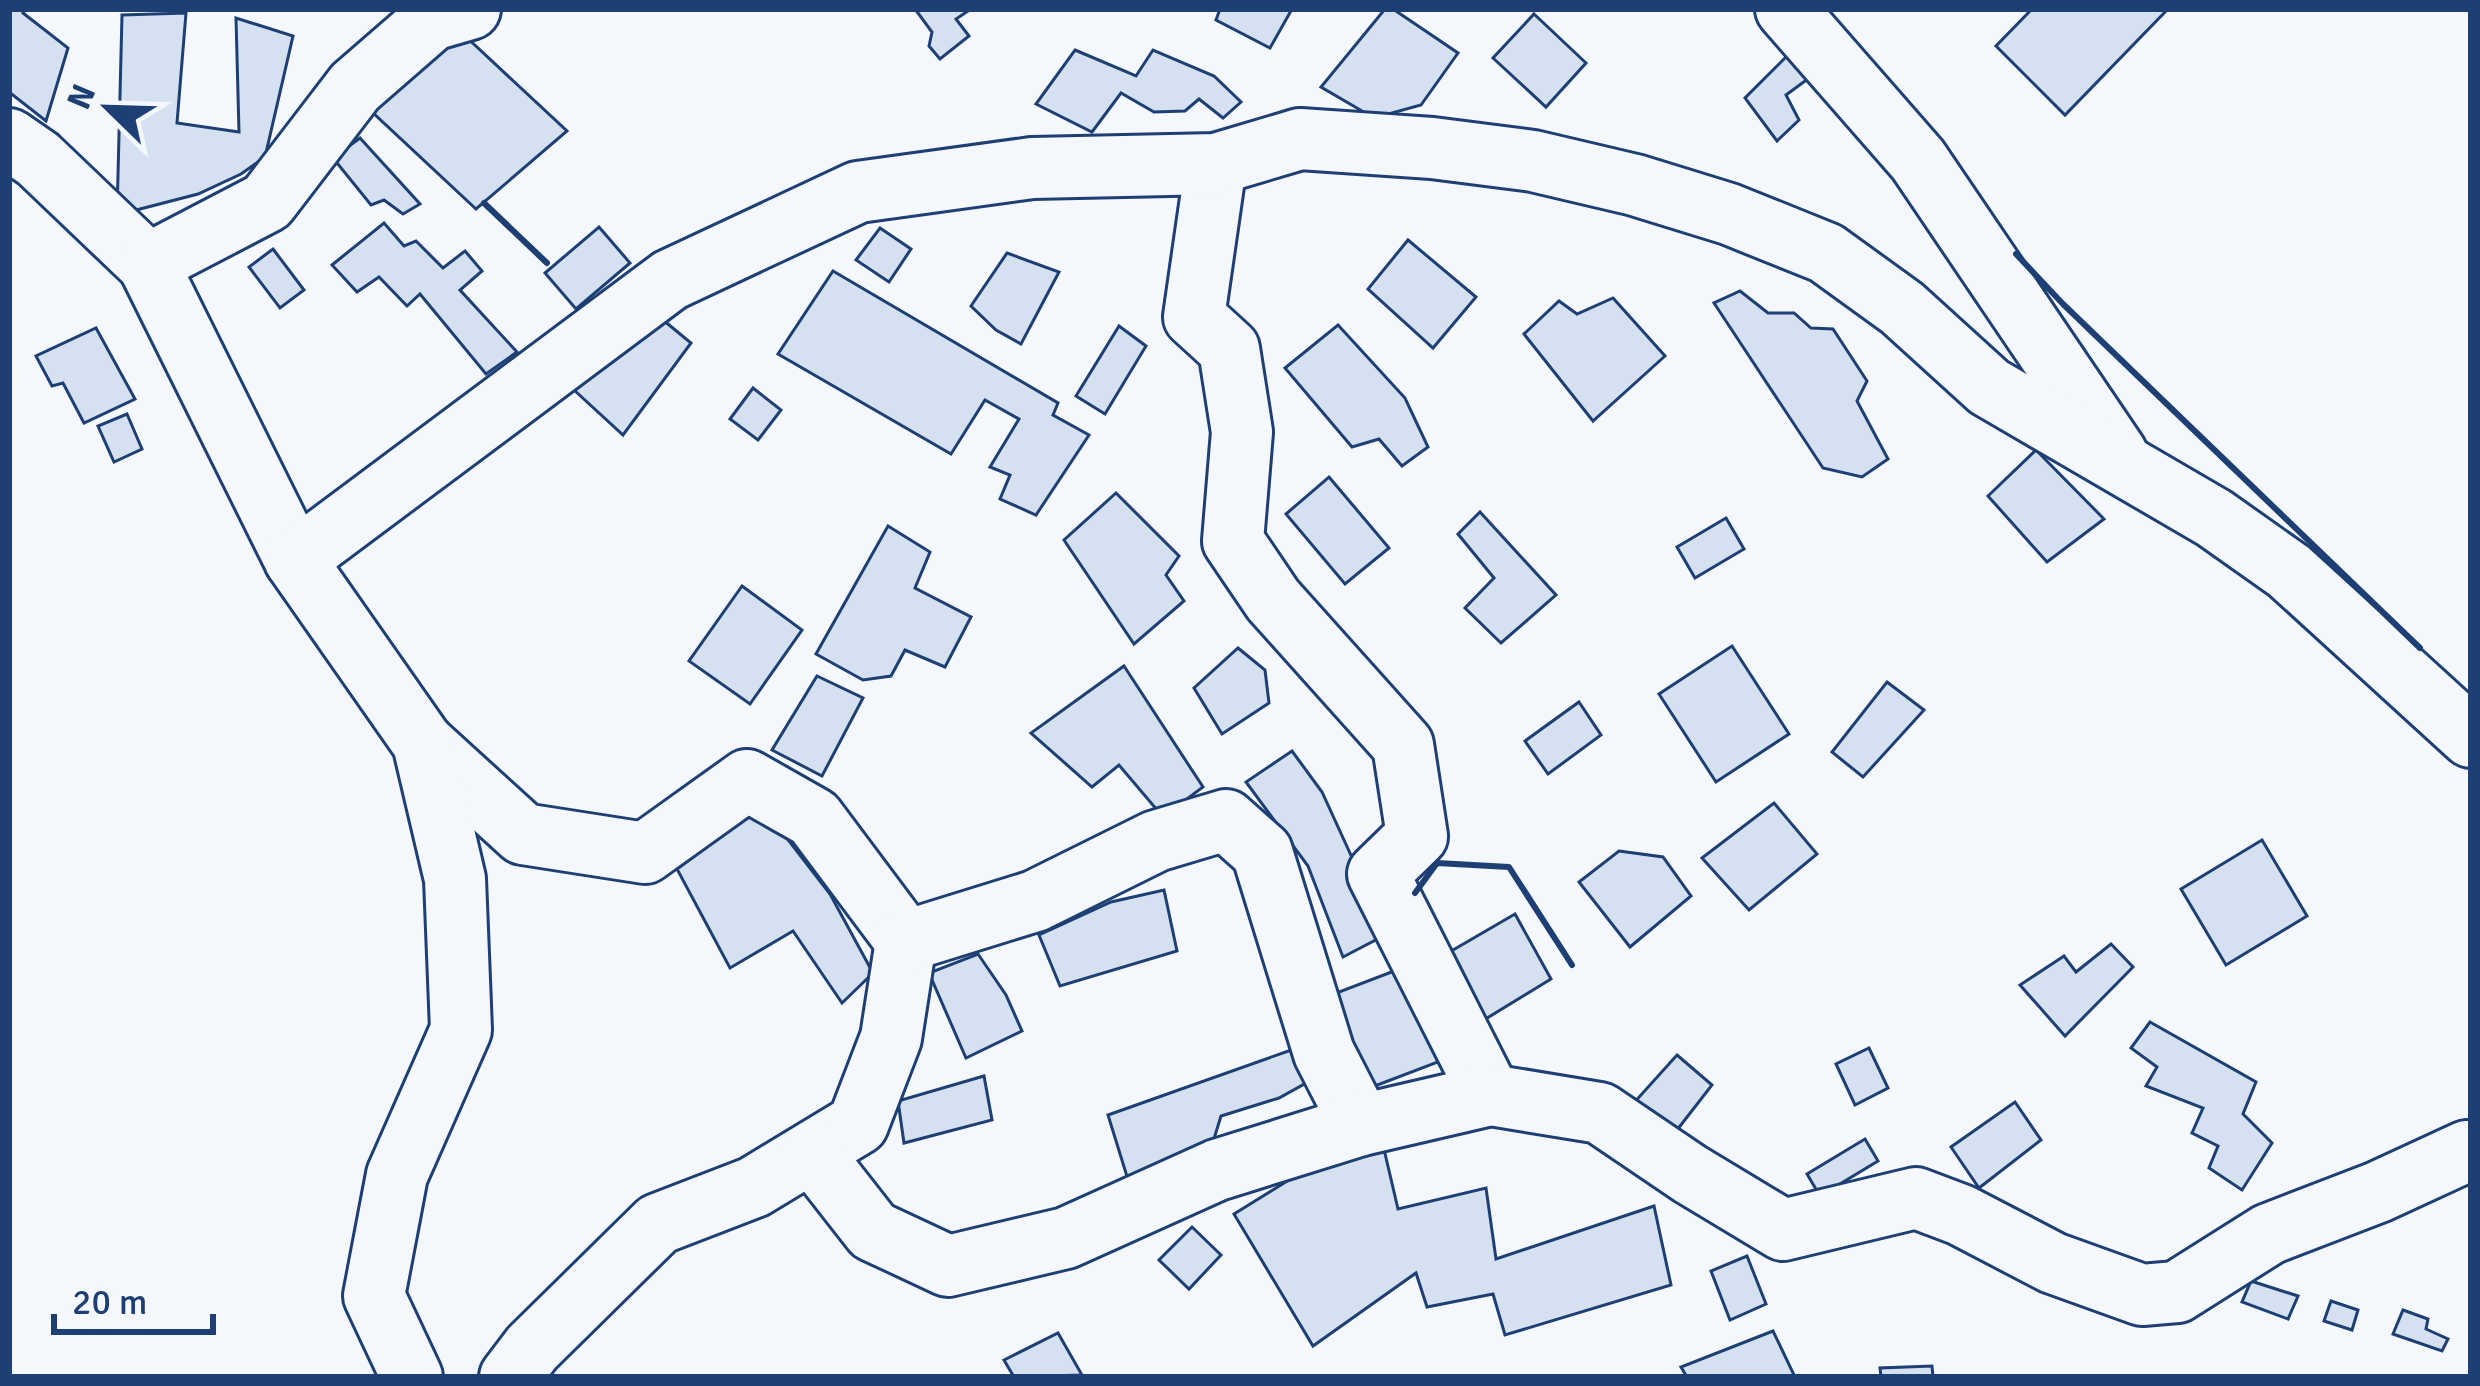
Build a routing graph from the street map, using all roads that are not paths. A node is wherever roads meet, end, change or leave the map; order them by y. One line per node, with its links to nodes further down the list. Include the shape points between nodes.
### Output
1 (470, 9): 5 (street, via 432,20 355,88 267,202)
2 (1786, 9): 6 (street, via 1918,160)
3 (9, 139): 5 (street)
4 (1216, 164): 6 (street, via 1300,139 1432,148 1533,161 1729,214 1826,253 1989,387); 7 (street, via 1032,168 857,192 670,280); 11 (street, via 1194,317 1228,349 1242,432 1233,542 1273,600 1403,745 1417,836 1378,874)
5 (148, 264): 7 (street)
6 (2124, 464): 8 (street, via 2288,571)
7 (296, 560): 9 (street)
8 (2471, 737)
9 (423, 743): 10 (street, via 523,834 645,854 747,780 814,818); 15 (street, via 455,879 461,1030 397,1174 374,1296)
10 (906, 941): 12 (street, via 1035,901 1156,841 1226,820 1262,852 1324,1053); 14 (street, via 891,1038 858,1124)
11 (1490, 1095): 12 (street); 13 (street, via 1600,1113 1783,1230 1916,1198 2142,1295 2177,1292 2269,1234)
12 (1361, 1125): 14 (street, via 1217,1170 1066,1238 948,1266 873,1231)
13 (2467, 1151)
14 (812, 1153): 16 (street, via 754,1187 658,1224)
15 (412, 1377)
16 (510, 1377)

